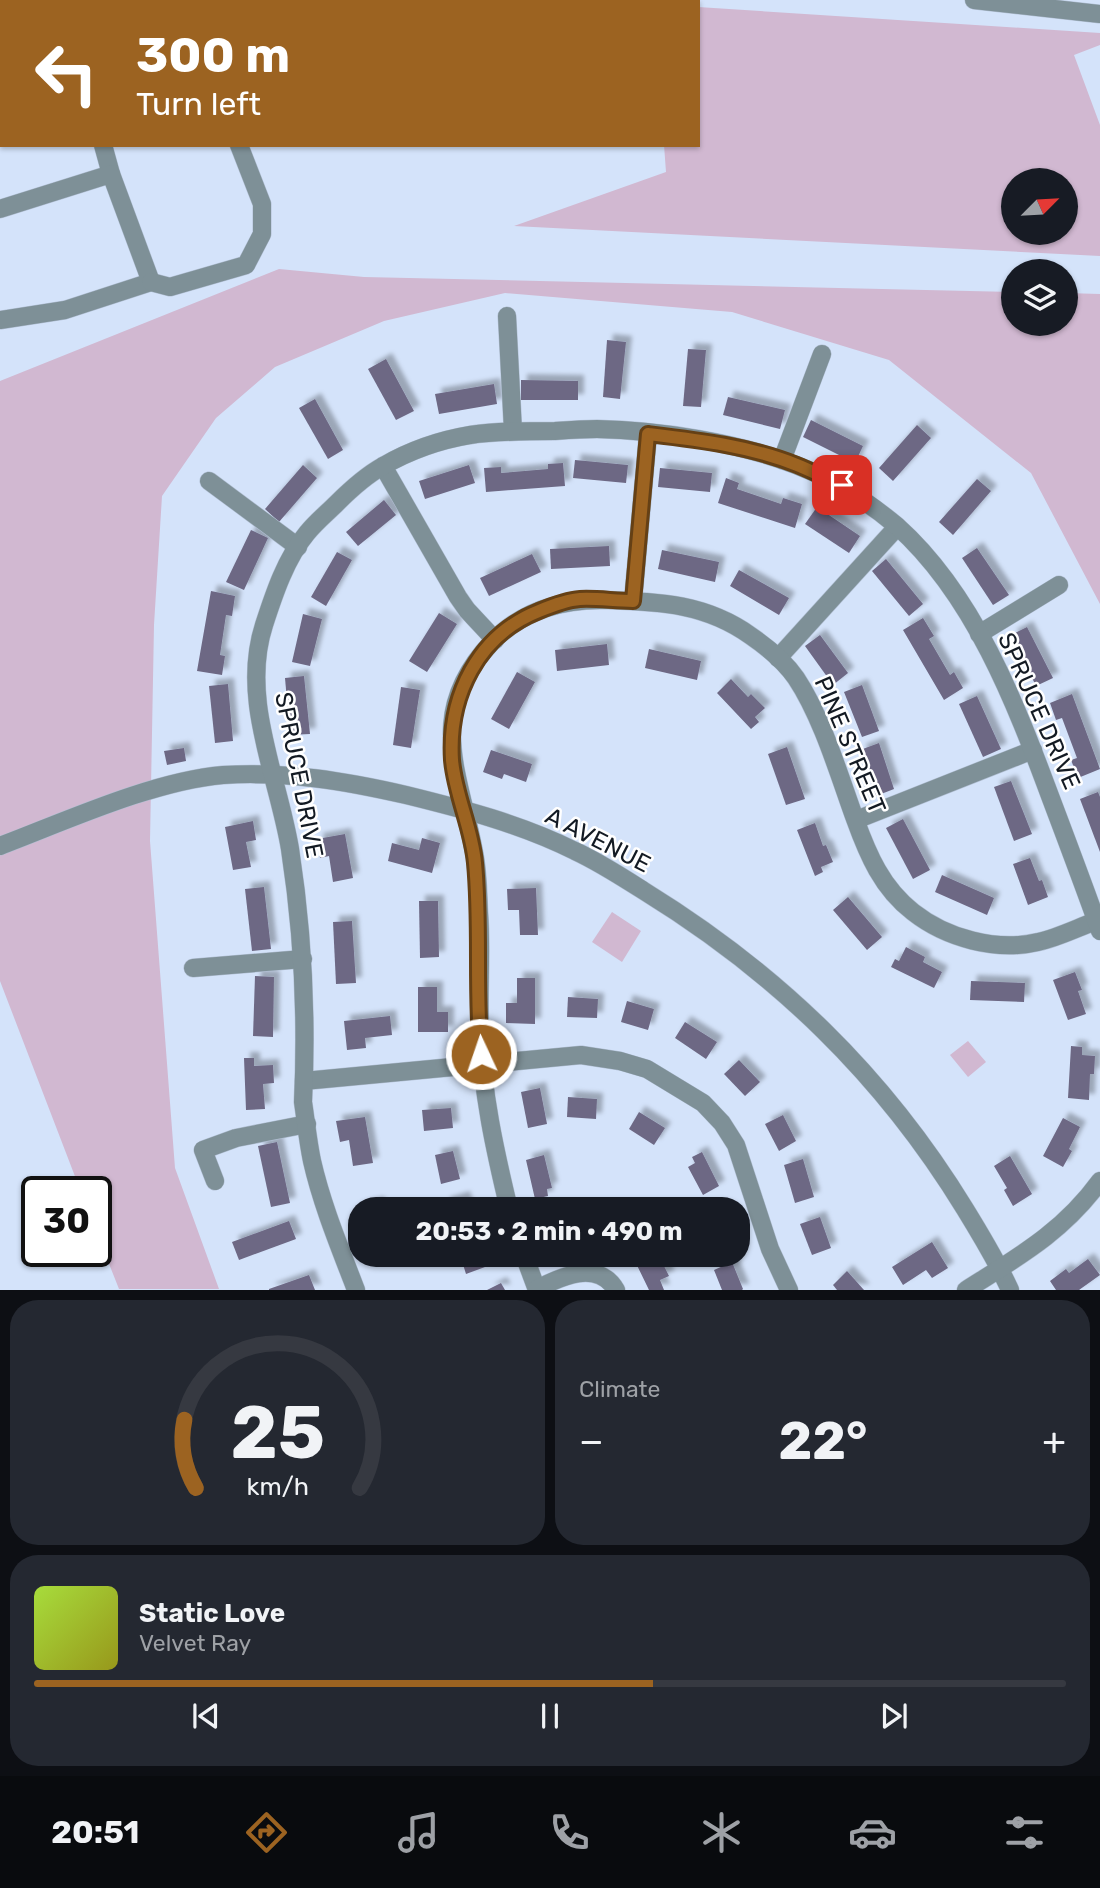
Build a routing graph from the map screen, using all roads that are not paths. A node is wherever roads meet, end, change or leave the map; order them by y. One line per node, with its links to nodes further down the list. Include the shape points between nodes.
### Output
1 (974, 0): 2 (street)
2 (1100, 14)
3 (104, 147): 5 (street)
4 (240, 147): 7 (street, via 262,204 262,234 246,265 170,287)
5 (111, 174): 6 (street); 7 (street)
6 (0, 209)
7 (151, 282): 9 (street, via 65,310)
8 (507, 316): 11 (street)
9 (0, 320)
10 (822, 354): 13 (street)
11 (513, 431): 12 (street, SPRUCE DRIVE, via 597,429); 14 (street, SPRUCE DRIVE, via 467,436 413,451)
12 (648, 434): 13 (street, SPRUCE DRIVE, via 744,449); 19 (street)
13 (782, 460): 16 (street, SPRUCE DRIVE, via 842,485)
14 (383, 466): 17 (street, SPRUCE DRIVE, via 354,486); 21 (street, via 458,597)
15 (209, 481): 17 (street)
16 (897, 527): 20 (street, SPRUCE DRIVE, via 928,560); 22 (street)
17 (298, 547): 24 (street, SPRUCE DRIVE, via 280,580 258,652 257,683)
18 (1059, 585): 20 (street)
19 (633, 601): 21 (street, PINE STREET, via 578,599 551,606 521,618); 22 (street, PINE STREET, via 709,612)
20 (979, 634): 23 (street, SPRUCE DRIVE)
21 (495, 640): 25 (street, PINE STREET, via 463,683 452,725 453,762)
22 (778, 658): 26 (street, PINE STREET, via 812,705)
23 (1033, 750): 26 (street); 28 (street, SPRUCE DRIVE)
24 (272, 775): 25 (street, A AVENUE, via 316,777); 27 (street, A AVENUE, via 218,776 177,784); 29 (street, SPRUCE DRIVE, via 289,845)
25 (463, 809): 31 (street, PINE STREET, via 476,873); 38 (street, A AVENUE, via 528,831 614,872 688,918 789,996 877,1086 917,1137)
26 (856, 820): 28 (street, PINE STREET, via 865,847 894,894 936,926 1001,946)
27 (0, 846)
28 (1098, 926)
29 (303, 959): 30 (street); 32 (street, SPRUCE DRIVE)
30 (193, 968)
31 (482, 1064): 32 (street); 36 (street, PINE STREET); 42 (street, via 581,1055 620,1061 647,1069 704,1103 736,1145 770,1249)
32 (304, 1081): 33 (street, SPRUCE DRIVE)
33 (307, 1124): 34 (street, via 236,1138 203,1150); 40 (street, SPRUCE DRIVE, via 312,1162)
34 (215, 1181)
35 (1100, 1181): 38 (street, via 1052,1233)
36 (506, 1197)
37 (529, 1267): 39 (street)
38 (999, 1269): 43 (street); 44 (street, A AVENUE)
39 (537, 1289): 41 (street, via 566,1274 584,1272 600,1275)
40 (356, 1290)
41 (616, 1290)
42 (789, 1290)
43 (966, 1290)
44 (1010, 1290)

